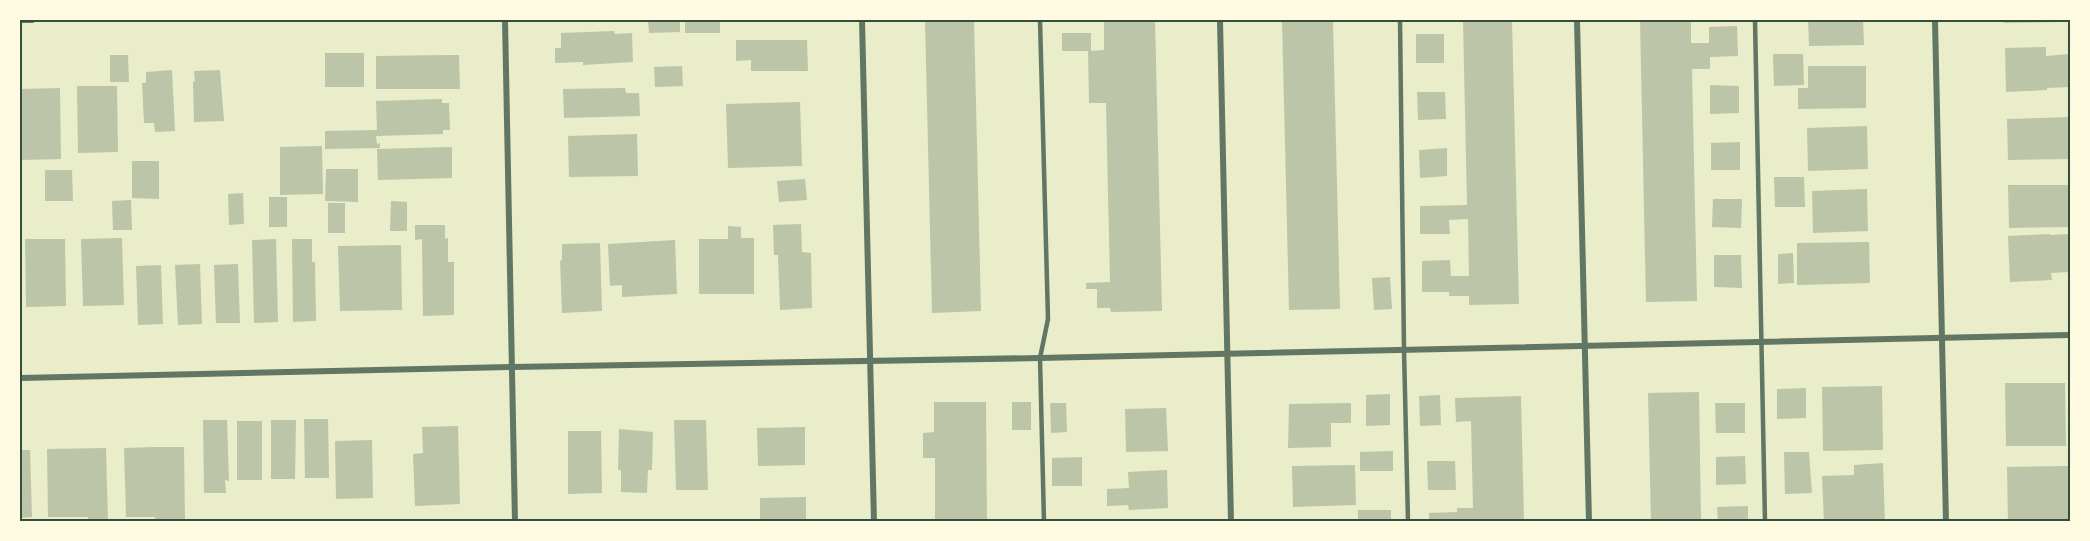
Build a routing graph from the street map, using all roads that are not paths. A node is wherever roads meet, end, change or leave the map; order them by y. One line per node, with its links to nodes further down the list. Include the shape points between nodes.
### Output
1 (20, 20): 2 (street)
2 (33, 20)
3 (505, 20): 19 (street)
4 (862, 20): 18 (street)
5 (1040, 20): 17 (lane, via 1048,326)
6 (1220, 20): 16 (street)
7 (1400, 20): 15 (lane)
8 (1577, 20): 14 (street)
9 (1755, 20): 13 (lane)
10 (1935, 20): 12 (street)
11 (2070, 335): 12 (street)
12 (1942, 338): 13 (street); 28 (street)
13 (1761, 342): 14 (street); 27 (lane)
14 (1585, 345): 15 (street); 26 (street)
15 (1404, 350): 16 (street); 25 (lane)
16 (1228, 354): 17 (street); 24 (street)
17 (1040, 358): 18 (street); 23 (lane)
18 (871, 362): 19 (street); 22 (street)
19 (512, 367): 20 (street); 21 (street)
20 (20, 378)
21 (515, 522)
22 (874, 522)
23 (1044, 522)
24 (1231, 522)
25 (1408, 522)
26 (1589, 522)
27 (1765, 522)
28 (1946, 522)

